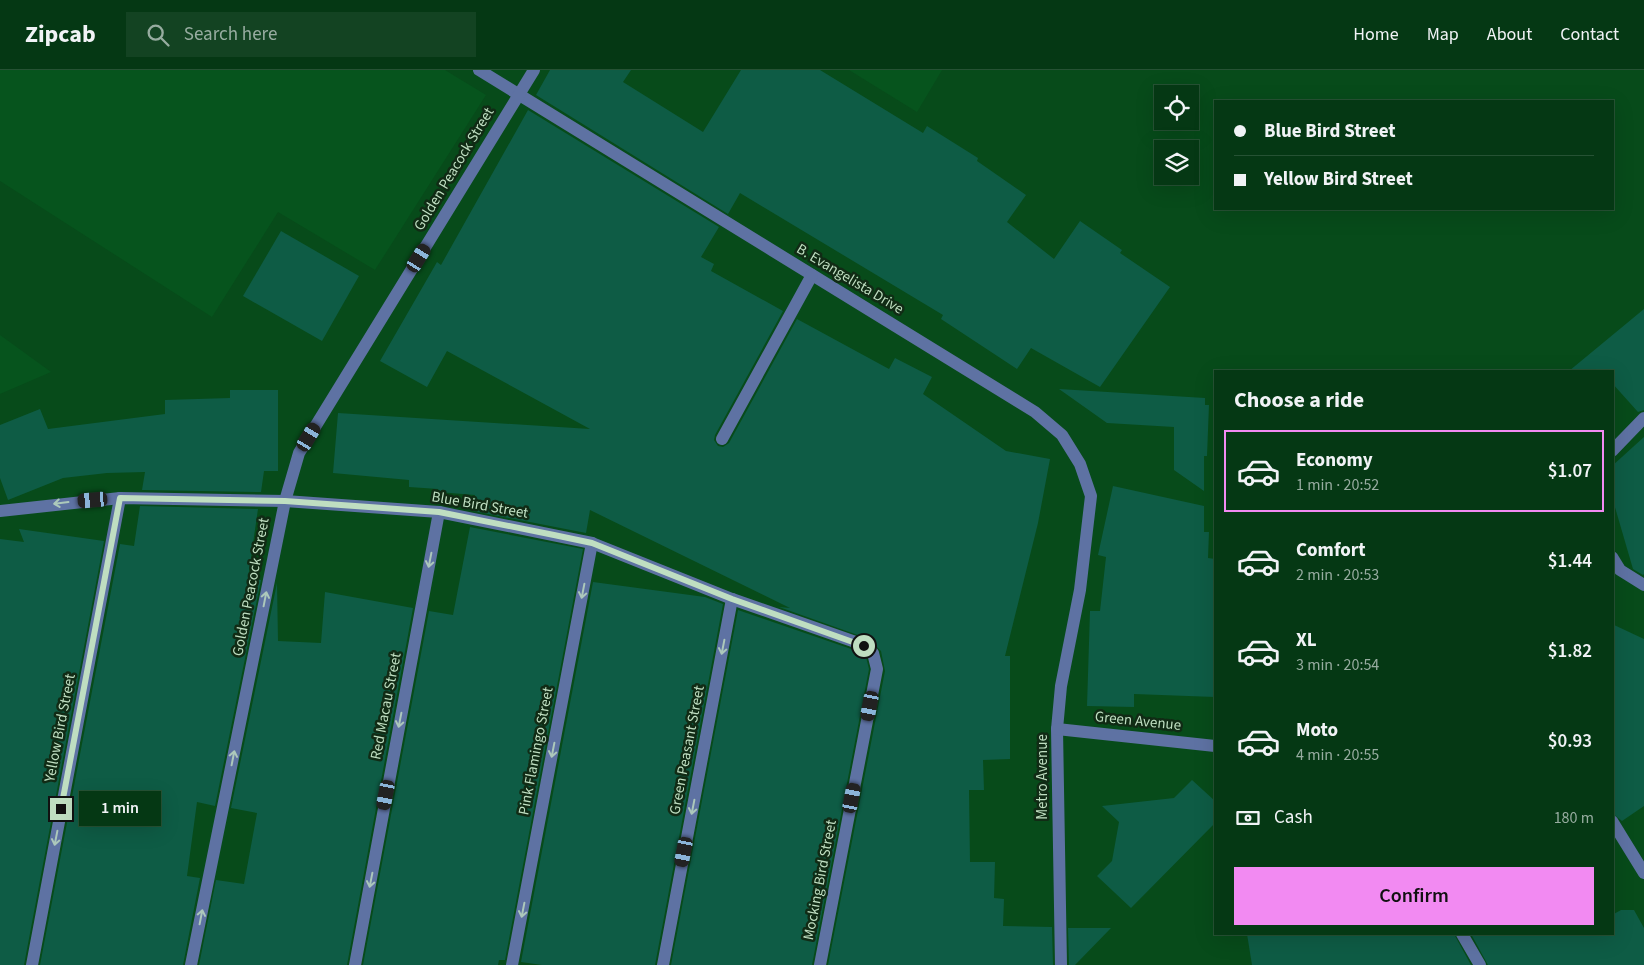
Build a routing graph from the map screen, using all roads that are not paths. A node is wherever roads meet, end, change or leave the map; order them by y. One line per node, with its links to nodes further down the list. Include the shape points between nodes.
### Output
1 (478, 70): 3 (street, B. Evangelista Drive)
2 (534, 70): 3 (street, Golden Peacock Street)
3 (519, 95): 4 (street, B. Evangelista Drive); 9 (street, Golden Peacock Street, via 299,453)
4 (812, 275): 6 (street); 15 (street, B. Evangelista Drive, via 1035,412 1062,435 1080,464 1091,496)
5 (1644, 418): 7 (street)
6 (722, 439)
7 (1614, 450)
8 (120, 498): 9 (street, Blue Bird Street); 10 (street, Blue Bird Street, one-way to 10); 23 (street, Yellow Bird Street, one-way to 23)
9 (285, 501): 11 (street, Blue Bird Street); 24 (street, Golden Peacock Street, one-way to 9)
10 (0, 511)
11 (439, 512): 12 (street, Blue Bird Street); 25 (street, Red Macau Street, one-way to 25)
12 (592, 543): 16 (street, Blue Bird Street); 26 (street, Pink Flamingo Street, one-way to 26)
13 (1614, 560): 14 (street, via 1620,570)
14 (1644, 585)
15 (1080, 590): 18 (street, Metro Avenue, via 1061,686)
16 (732, 599): 17 (street, Blue Bird Street, via 864,646); 27 (street, Green Peasant Street, one-way to 27)
17 (873, 653): 28 (street, Mocking Bird Street, via 876,669)
18 (1057, 729): 19 (street, Green Avenue); 29 (street, Metro Avenue)
19 (1214, 746)
20 (1614, 824): 21 (street)
21 (1644, 873)
22 (1463, 935): 30 (street)
23 (32, 965)
24 (191, 965)
25 (355, 965)
26 (512, 965)
27 (663, 965)
28 (820, 965)
29 (1061, 965)
30 (1480, 965)

